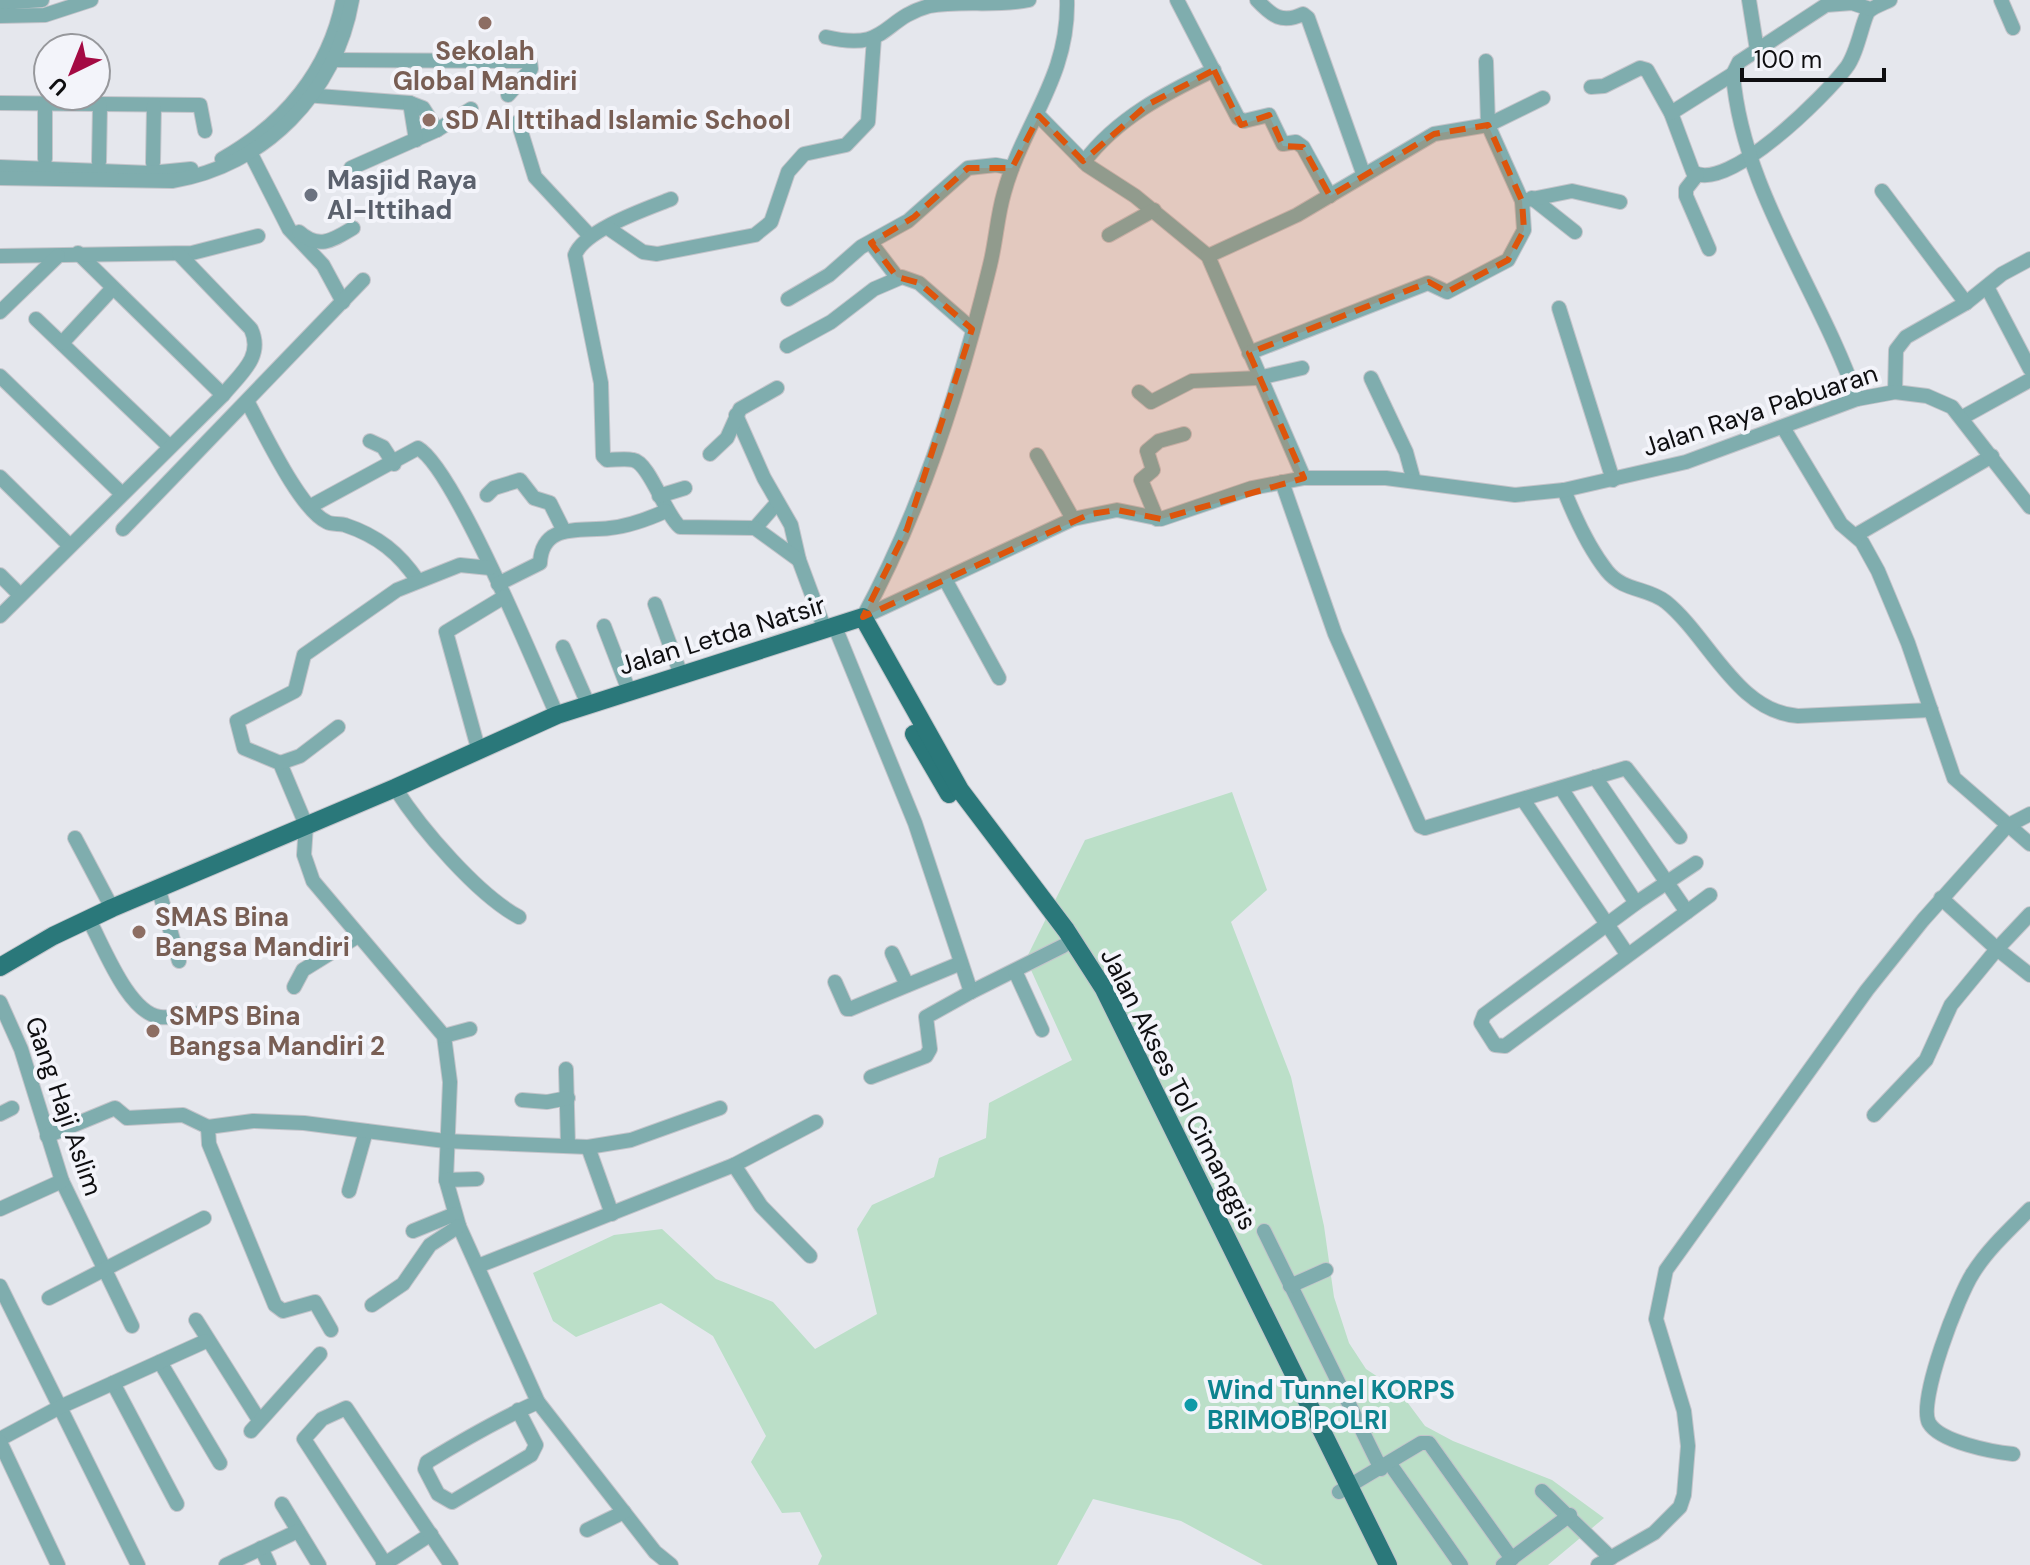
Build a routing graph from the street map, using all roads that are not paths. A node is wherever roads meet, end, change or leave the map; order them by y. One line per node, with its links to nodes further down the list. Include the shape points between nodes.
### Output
1 (42, 0): 12 (street)
2 (91, 0): 14 (street, via 45,15)
3 (343, 0): 24 (street, via 334,35)
4 (352, 0): 19 (street)
5 (1029, 0): 17 (street, via 929,6)
6 (1067, 0): 36 (street, Jalan Letda Natsir, via 1066,41)
7 (1177, 0): 21 (street)
8 (1257, 0): 51 (street, via 1278,19 1303,14 1308,18)
9 (1749, 0): 18 (street)
10 (1890, 0): 13 (street)
11 (2001, 0): 15 (street)
12 (0, 3)
13 (1870, 9): 18 (street, via 1852,3 1826,5); 43 (street, via 1846,69 1788,130)
14 (0, 16)
15 (2013, 28)
16 (826, 37): 17 (street, via 855,42)
17 (874, 38): 61 (street, via 868,122 846,145 804,154 788,172 771,222 755,235 657,254 643,252)
18 (1757, 50): 22 (street, via 1739,62)
19 (334, 60): 24 (street); 25 (street, via 530,61 531,69)
20 (1486, 61): 38 (street)
21 (1214, 70): 46 (street, via 1147,105); 55 (street, via 1238,118 1269,115 1283,144 1303,147)
22 (1733, 74): 35 (street); 43 (street)
23 (1591, 87): 35 (street, via 1647,70)
24 (306, 95): 29 (street); 42 (street, via 288,124); 48 (street, via 224,159 194,169 150,173)
25 (508, 95)
26 (1543, 98): 38 (street)
27 (0, 103): 28 (street)
28 (32, 103)
29 (410, 103): 39 (street, via 423,108); 41 (street)
30 (112, 105): 31 (street)
31 (154, 106): 40 (street, via 200,105); 47 (street)
32 (471, 109): 39 (street)
33 (45, 112): 44 (street)
34 (100, 112): 45 (street)
35 (1671, 113): 52 (street)
36 (1039, 116): 46 (street); 50 (street, Jalan Letda Natsir)
37 (518, 122): 65 (street, via 535,177)
38 (1488, 125): 51 (street, via 1434,134); 57 (street)
39 (437, 130): 41 (street)
40 (205, 131)
41 (416, 140): 49 (street)
42 (254, 152): 53 (street, via 200,177 172,181); 60 (street, via 306,239 329,242); 79 (street, via 289,229 323,265)
43 (1749, 157): 52 (street); 98 (street, via 1842,355)
44 (45, 159)
45 (99, 162)
46 (1084, 162): 59 (street)
47 (153, 163)
48 (0, 167)
49 (351, 168)
50 (1012, 168): 66 (street, via 968,168 914,217); 84 (street, Jalan Letda Natsir)
51 (1363, 173): 55 (street)
52 (1697, 175): 67 (street, via 1686,196)
53 (0, 178)
54 (1882, 191): 80 (street)
55 (1330, 196): 72 (street)
56 (671, 199): 61 (street)
57 (1527, 200): 58 (street, via 1572,191); 62 (street); 87 (street, via 1524,230 1512,255 1472,283 1447,292 1428,283)
58 (1620, 202)
59 (1154, 210): 63 (street); 72 (street)
60 (353, 228)
61 (608, 228): 65 (street)
62 (1575, 232)
63 (1109, 235)
64 (258, 236): 69 (street)
65 (590, 236): 119 (street, via 575,255 601,383 601,450 607,460 642,464)
66 (871, 243): 74 (street); 78 (street)
67 (1709, 249)
68 (78, 253): 69 (street); 71 (street); 77 (street)
69 (179, 254): 97 (street, via 251,329 258,344 255,356)
70 (0, 256): 71 (street)
71 (58, 256): 82 (street)
72 (1208, 256): 87 (street)
73 (2030, 259): 76 (street)
74 (897, 277): 84 (street, via 919,283); 86 (street)
75 (363, 280): 79 (street)
76 (1987, 287): 80 (street); 89 (street)
77 (112, 289): 85 (street); 97 (street)
78 (788, 299)
79 (343, 302): 99 (street)
80 (1966, 303): 96 (street, via 1898,345)
81 (1559, 308): 112 (street)
82 (0, 312)
83 (36, 319): 85 (street)
84 (972, 329): 140 (street, Jalan Letda Natsir, via 907,529)
85 (62, 343): 105 (street)
86 (787, 346)
87 (1249, 353): 91 (street)
88 (1302, 368): 91 (street)
89 (2030, 369)
90 (0, 376): 117 (street)
91 (1258, 378): 95 (street, via 1192,381 1151,402); 111 (street)
92 (1371, 378): 113 (street)
93 (2030, 380): 101 (street)
94 (777, 388): 100 (street)
95 (1139, 392)
96 (1895, 392): 98 (street, Jalan Raya Pabuaran); 101 (street, Jalan Raya Pabuaran, via 1937,399)
97 (223, 395): 105 (street)
98 (1857, 399): 102 (street, Jalan Raya Pabuaran)
99 (248, 403): 121 (street, via 291,481); 127 (street)
100 (736, 415): 106 (street, via 727,438); 120 (street)
101 (1963, 417): 108 (street, Jalan Raya Pabuaran)
102 (1784, 429): 112 (street, Jalan Raya Pabuaran); 129 (street, via 1841,524)
103 (1184, 434): 125 (street, via 1159,441 1147,451 1153,470 1141,480)
104 (370, 441): 109 (street, via 377,441)
105 (169, 446): 117 (street)
106 (710, 454)
107 (1037, 455): 124 (street)
108 (1992, 456): 122 (street, Jalan Raya Pabuaran); 129 (street)
109 (394, 464): 121 (street); 132 (street, via 418,448 428,453)
110 (0, 477): 130 (street)
111 (1304, 478): 113 (street, Jalan Raya Pabuaran); 114 (street, Jalan Raya Pabuaran)
112 (1613, 480): 116 (street, Jalan Raya Pabuaran)
113 (1414, 481): 116 (street, Jalan Raya Pabuaran, via 1515,495)
114 (1282, 482): 125 (street, Jalan Raya Pabuaran); 155 (street, via 1335,634 1415,821 1425,828)
115 (685, 488): 119 (street)
116 (1564, 490): 147 (street, via 1608,573 1626,587 1667,603 1757,703 1798,716)
117 (121, 493): 130 (street)
118 (487, 495): 128 (street, via 520,480 534,498 550,503)
119 (659, 496): 123 (street)
120 (777, 503): 126 (street); 131 (street, via 791,525)
121 (311, 506): 134 (street, via 326,522 393,548)
122 (2030, 507)
123 (666, 511): 126 (street, via 680,527); 128 (street, via 610,528)
124 (1073, 519): 125 (street, Jalan Raya Pabuaran, via 1117,510); 135 (street, Jalan Raya Pabuaran)
125 (1157, 519)
126 (755, 528): 131 (street)
127 (123, 529)
128 (563, 529): 136 (street, via 551,537 540,563)
129 (1856, 535): 147 (street, via 1878,571)
130 (69, 545): 137 (street)
131 (799, 560): 140 (street)
132 (490, 568): 134 (street, via 460,565); 136 (street)
133 (0, 575): 137 (street)
134 (418, 581): 151 (street, via 304,655 295,691 237,721 244,748)
135 (946, 581): 140 (street, Jalan Raya Pabuaran); 144 (street)
136 (501, 590): 148 (street); 150 (street, via 446,632)
137 (20, 595): 139 (street)
138 (655, 604): 143 (street)
139 (0, 616)
140 (843, 624): 143 (main road, Jalan Letda Natsir); 175 (main road, via 978,837); 180 (street); 240 (main road, Jalan Akses Tol Cimanggis, via 1104,989)
141 (604, 626): 145 (street)
142 (563, 647): 146 (street)
143 (681, 675): 145 (main road, Jalan Letda Natsir)
144 (999, 678)
145 (629, 691): 146 (main road, Jalan Letda Natsir)
146 (588, 704): 148 (main road, Jalan Letda Natsir)
147 (1931, 710): 158 (street, via 1954,778)
148 (557, 715): 150 (main road, Jalan Letda Natsir)
149 (338, 727): 151 (street, via 300,756)
150 (478, 748): 153 (main road, Jalan Letda Natsir)
151 (280, 763): 157 (street)
152 (1595, 777): 154 (street); 159 (street, via 1630,769); 163 (street)
153 (395, 788): 157 (main road, Jalan Letda Natsir); 171 (street, via 425,829 496,905)
154 (1561, 788): 155 (street); 167 (street)
155 (1524, 801): 173 (street)
156 (2030, 814): 158 (street)
157 (306, 825): 164 (main road, Jalan Letda Natsir); 174 (street, via 305,866)
158 (2007, 826): 161 (street); 166 (street)
159 (1680, 837)
160 (75, 838): 168 (street)
161 (2030, 844)
162 (1696, 863): 163 (street)
163 (1667, 882): 167 (street); 169 (street)
164 (158, 887): 168 (main road, Jalan Letda Natsir); 179 (street)
165 (1710, 895): 169 (street)
166 (1941, 898): 176 (street); 251 (street, via 1867,990 1666,1270 1656,1319 1684,1411 1684,1495 1680,1507 1654,1533)
167 (1636, 903): 173 (street)
168 (112, 908): 172 (main road, Jalan Letda Natsir)
169 (1687, 912): 178 (street)
170 (2030, 914): 176 (street)
171 (519, 917)
172 (88, 918): 181 (main road, Jalan Letda Natsir); 189 (street, via 133,1002 161,1017)
173 (1607, 925): 178 (street); 178 (street, via 1484,1015 1481,1023 1495,1045 1505,1046)
174 (358, 936): 186 (street, via 303,970); 192 (street)
175 (1063, 946): 182 (street); 240 (main road, via 1096,997)
176 (1997, 949): 183 (street); 198 (street, via 1951,1005 1926,1060)
177 (892, 953): 185 (street)
178 (1627, 954)
179 (179, 961)
180 (961, 963): 185 (street); 187 (street)
181 (0, 967)
182 (1015, 971): 187 (street); 191 (street)
183 (2030, 975)
184 (835, 982): 185 (street, via 847,1009)
185 (907, 985)
186 (294, 987)
187 (971, 992): 194 (street, via 926,1017 926,1056)
188 (0, 1002): 202 (street, Gang Haji Aslim, via 21,1049)
189 (204, 1013)
190 (470, 1029): 192 (street)
191 (1042, 1030)
192 (444, 1036): 203 (street, via 450,1082)
193 (566, 1069): 195 (street)
194 (871, 1077)
195 (568, 1098): 196 (street); 204 (street)
196 (522, 1100)
197 (720, 1108): 205 (street, via 631,1140)
198 (1874, 1115)
199 (816, 1122): 206 (street)
200 (208, 1127): 201 (street, via 253,1121); 202 (street, via 183,1115 127,1118 115,1108); 228 (street, via 209,1144 275,1305 283,1311 315,1302)
201 (366, 1131): 203 (street); 210 (street)
202 (47, 1136): 209 (street, Gang Haji Aslim)
203 (445, 1141): 204 (street); 208 (street)
204 (568, 1146): 205 (street)
205 (588, 1147): 213 (street)
206 (734, 1165): 213 (street); 218 (street, via 761,1206)
207 (477, 1179): 208 (street)
208 (446, 1180): 215 (street)
209 (62, 1181): 211 (street); 220 (street, Gang Haji Aslim)
210 (349, 1191)
211 (0, 1209)
212 (2030, 1209): 237 (street, via 1973,1273 1953,1316 1927,1399 1932,1427 1956,1441)
213 (612, 1214): 219 (street)
214 (204, 1218): 220 (street)
215 (457, 1220): 216 (street); 219 (street); 225 (street, via 430,1245 403,1284)
216 (413, 1231)
217 (1264, 1231): 223 (street)
218 (810, 1256)
219 (478, 1266): 233 (street)
220 (105, 1269): 224 (street); 227 (street, Gang Haji Aslim)
221 (1326, 1270): 223 (street)
222 (0, 1286): 234 (street)
223 (1290, 1286): 239 (street)
224 (49, 1298)
225 (372, 1305)
226 (196, 1320): 229 (street)
227 (132, 1326)
228 (331, 1330)
229 (206, 1341): 230 (street, via 255,1425); 231 (street)
230 (320, 1354)
231 (160, 1362): 232 (street); 238 (street)
232 (113, 1383): 234 (street); 242 (street)
233 (538, 1402): 235 (street); 244 (street)
234 (60, 1407): 236 (street); 253 (street)
235 (518, 1410): 235 (street, via 427,1462 425,1469 438,1494 452,1502 531,1455 536,1445)
236 (0, 1441): 252 (street)
237 (2013, 1454)
238 (220, 1463)
239 (1385, 1467): 240 (street); 250 (street, via 1429,1443); 262 (street)
240 (1344, 1490): 260 (main road); 261 (main road, Jalan Akses Tol Cimanggis)
241 (1542, 1491): 245 (street)
242 (177, 1504)
243 (282, 1504): 247 (street)
244 (624, 1512): 246 (street); 259 (street)
245 (1570, 1515): 250 (street); 251 (street)
246 (587, 1530)
247 (298, 1531): 249 (street); 256 (street)
248 (431, 1534): 257 (street); 257 (street, via 346,1408 322,1419 304,1439); 258 (street)
249 (261, 1548): 254 (street); 255 (street)
250 (1508, 1562)
251 (1604, 1562)
252 (58, 1565)
253 (138, 1565)
254 (226, 1565)
255 (269, 1565)
256 (319, 1565)
257 (385, 1565)
258 (451, 1565)
259 (671, 1565)
260 (1374, 1565)
261 (1388, 1565)
262 (1461, 1565)

